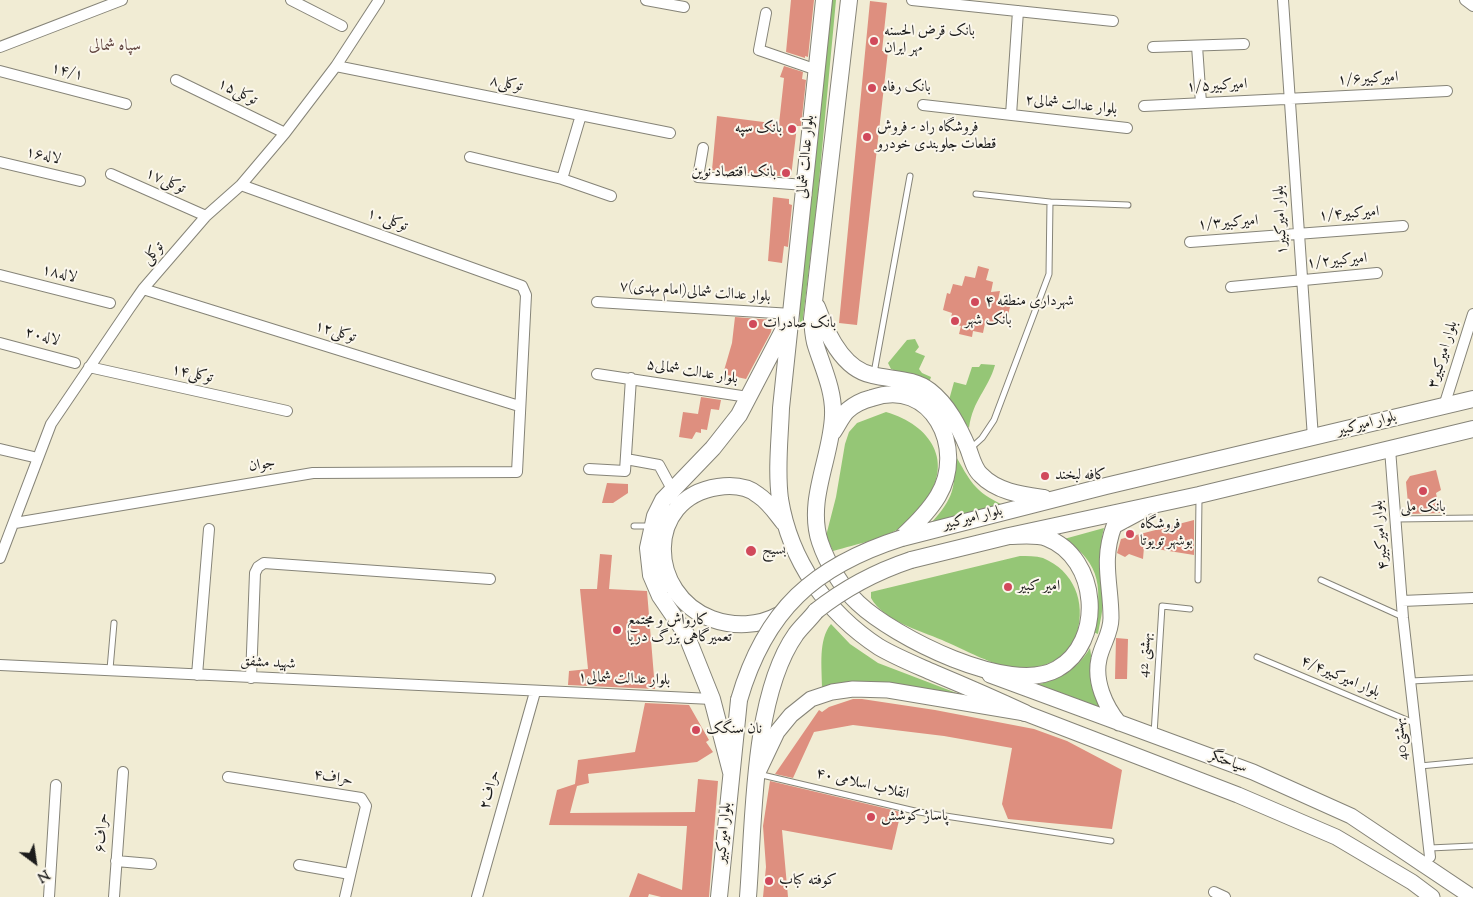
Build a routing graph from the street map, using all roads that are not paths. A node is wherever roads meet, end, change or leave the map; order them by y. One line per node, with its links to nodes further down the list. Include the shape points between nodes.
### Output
1 (122, 0): 19 (street)
2 (291, 0): 15 (street)
3 (379, 0): 20 (street, توکلی)
4 (646, 0): 11 (street)
5 (824, 0): 21 (main road, بلوار عدالت شمالی)
6 (849, 0): 57 (main road, بلوار عدالت شمالی)
7 (912, 0): 12 (street)
8 (1283, 0): 25 (street, بلوار امیرکبیر۱)
9 (1464, 0): 10 (street)
10 (1473, 6)
11 (684, 7)
12 (1018, 11): 14 (street); 31 (street, بلوار عدالت شمالی۲)
13 (766, 14): 21 (street, via 759,50)
14 (1113, 21)
15 (342, 26)
16 (1244, 44): 17 (street)
17 (1197, 46): 18 (street); 26 (street)
18 (1153, 47)
19 (0, 48)
20 (336, 66): 30 (street, توکلی۸); 33 (street, توکلی)
21 (817, 70): 43 (main road, بلوار عدالت شمالی)
22 (0, 71): 27 (street, ۱۴/۱)
23 (176, 80): 33 (street, توکلی۱۵)
24 (1448, 91): 25 (street, امیرکبیر۱/۶)
25 (1291, 98): 26 (street, امیرکبیر۱/۵); 50 (street, بلوار امیرکبیر۱)
26 (1201, 103): 29 (street, امیرکبیر۱/۵)
27 (126, 104)
28 (923, 105): 31 (street, بلوار عدالت شمالی۲)
29 (1144, 106)
30 (581, 115): 34 (street, توکلی۸); 40 (street)
31 (1011, 115): 32 (street, بلوار عدالت شمالی۲)
32 (1127, 128)
33 (285, 133): 42 (street, توکلی)
34 (670, 133)
35 (703, 148): 43 (street, via 698,177)
36 (470, 158): 40 (street)
37 (0, 162): 41 (street, لاله۱۶)
38 (111, 174): 48 (street, توکلی۱۷)
39 (910, 176): 66 (lane)
40 (562, 179): 45 (street)
41 (80, 181)
42 (241, 185): 48 (street, توکلی); 70 (street, ۱۰توکلی, via 522,286 526,295)
43 (805, 185): 60 (main road, بلوار عدالت شمالی)
44 (976, 194): 46 (lane)
45 (610, 196)
46 (1050, 202): 47 (lane); 77 (lane, via 1049,274 994,420)
47 (1128, 205)
48 (206, 216): 56 (street, توکلی)
49 (1403, 226): 50 (street, امیرکبیر۱/۴)
50 (1298, 234): 51 (street, امیرکبیر۱/۳); 54 (street, بلوار امیرکبیر۱)
51 (1190, 242)
52 (1377, 273): 54 (street, امیرکبیر۱/۲)
53 (0, 275): 59 (street, لاله۱۸)
54 (1301, 280): 55 (street, امیرکبیر۱/۲); 75 (street, بلوار امیرکبیر۱)
55 (1232, 287)
56 (143, 289): 64 (street, توکلی); 70 (street, توکلی۱۲)
57 (814, 299): 66 (main road, via 827,333 843,356 858,369); 74 (main road, بلوار عدالت شمالی, via 815,344 831,392 833,415)
58 (597, 302): 60 (street, ۷بلوار عدالت شمالی(امام مهدی))
59 (110, 303)
60 (792, 314): 68 (main road); 89 (main road, بلوار عدالت شمالی, via 778,464)
61 (1473, 314): 71 (street, بلوار امیرکبیر۳)
62 (0, 344): 63 (street, لاله۲۰)
63 (75, 363)
64 (90, 368): 72 (street, توکلی۱۴); 79 (street, توکلی, via 51,424)
65 (597, 374): 67 (street, بلوار عدالت شمالی۵)
66 (874, 376): 77 (main road, via 909,381 930,390 946,406)
67 (631, 378): 68 (street, بلوار عدالت شمالی۵); 80 (street)
68 (748, 397): 82 (main road, via 739,415 713,448)
69 (1473, 399): 71 (main road, بلوار امیرکبیر)
70 (519, 406): 88 (street, جوان, via 517,472 313,473)
71 (1444, 406): 75 (main road, بلوار امیرکبیر)
72 (287, 411)
73 (1473, 429): 78 (main road, بلوار امیرکبیر)
74 (830, 437): 94 (main road, via 848,410 881,395 900,393 917,399 940,424 948,443 945,480 930,508); 106 (main road, بلوار عدالت شمالی, via 816,520 820,541 838,577 856,601 896,632)
75 (1313, 438): 84 (main road, بلوار امیرکبیر)
76 (0, 449): 79 (street)
77 (969, 450): 84 (main road, via 980,474 993,484 1017,494)
78 (1390, 450): 83 (main road, بلوار امیرکبیر); 87 (street, ۴بلوار امیرکبیر)
79 (38, 458): 88 (street, توکلی)
80 (626, 459): 81 (street, via 625,471); 82 (street, via 659,464)
81 (589, 469)
82 (672, 489): 91 (main road, via 663,500)
83 (1199, 495): 85 (main road, بلوار امیرکبیر); 97 (lane)
84 (1051, 499): 94 (main road, بلوار امیرکبیر)
85 (1155, 505): 93 (main road, بلوار امیرکبیر); 116 (main road, via 1114,526 1107,551 1111,617 1110,631 1099,659 1099,678 1106,705)
86 (1473, 518): 87 (lane)
87 (1396, 519): 100 (street, ۴بلوار امیرکبیر)
88 (15, 523): 95 (street, توکلی)
89 (785, 524): 102 (main road, via 772,507 748,489 729,485 705,488 674,513 665,532 662,551 671,585 694,610 722,622 738,624); 115 (main road, via 807,574 836,612 850,624 880,647)
90 (634, 526): 91 (lane)
91 (653, 526): 114 (main road, via 648,548 651,575 660,596 686,634)
92 (209, 529): 109 (street)
93 (1009, 536): 106 (main road, بلوار عدالت شمالی, via 1046,538 1065,549 1087,584 1088,626 1081,645 1070,659 1058,669 1041,676 1018,677); 123 (main road, بلوار امیرکبیر, bridge, via 881,570 859,581 816,612 796,634 782,660 767,713)
94 (902, 538): 102 (main road, بلوار امیرکبیر, bridge, via 866,551 830,571 795,596)
95 (1, 553)
96 (490, 579): 110 (street, via 264,563 255,573)
97 (1198, 580)
98 (1321, 580): 103 (lane)
99 (1473, 598): 100 (street)
100 (1402, 601): 103 (street, ۴بلوار امیرکبیر)
101 (1190, 609): 118 (lane, 42 بهشتی, via 1162,606)
102 (779, 615): 122 (main road, بلوار امیرکبیر, bridge, via 746,676 739,700)
103 (1404, 618): 112 (street, 40بهشتی)
104 (114, 623): 108 (lane)
105 (1257, 657): 117 (lane, بلوار امیرکبیر۴/۴)
106 (966, 664): 116 (main road, سیاحتگر)
107 (0, 665): 108 (street, شهید مشفق)
108 (110, 669): 109 (street, شهید مشفق)
109 (197, 675): 110 (street, شهید مشفق)
110 (251, 678): 113 (street, شهید مشفق)
111 (1473, 678): 112 (lane)
112 (1411, 681): 117 (street, 40بهشتی)
113 (535, 692): 114 (street, بلوار عدالت شمالی۱); 137 (street, حراف۲)
114 (712, 699): 122 (main road)
115 (1025, 713): 123 (main road, سیاحتگر, via 888,690 853,688 832,692 811,699 791,714 776,732); 141 (main road, سیاحتگر, via 1238,795 1336,837)
116 (1119, 723): 118 (main road, سیاحتگر)
117 (1414, 723): 120 (street, 40بهشتی)
118 (1154, 734): 142 (main road, سیاحتگر, via 1253,772 1351,816)
119 (1473, 762): 120 (lane)
120 (1420, 766): 128 (street, 40بهشتی)
121 (123, 772): 129 (street, حراف۶)
122 (730, 772): 138 (main road, بلوار امیرکبیر)
123 (757, 774): 126 (lane, انقلاب اسلامی ۴۰, via 919,812); 139 (main road, بلوار امیرکبیر)
124 (228, 777): 132 (street, حراف۴, via 361,798 366,806)
125 (56, 785): 134 (street)
126 (1111, 840)
127 (1473, 846): 128 (lane)
128 (1430, 852)
129 (116, 861): 130 (street); 135 (street, حراف۶)
130 (151, 864)
131 (299, 865): 132 (street)
132 (350, 874): 136 (street, حراف۴)
133 (1214, 892): 140 (street)
134 (49, 897)
135 (114, 897)
136 (344, 897)
137 (477, 897)
138 (719, 897)
139 (748, 897)
140 (1225, 897)
141 (1432, 897)
142 (1472, 897)

